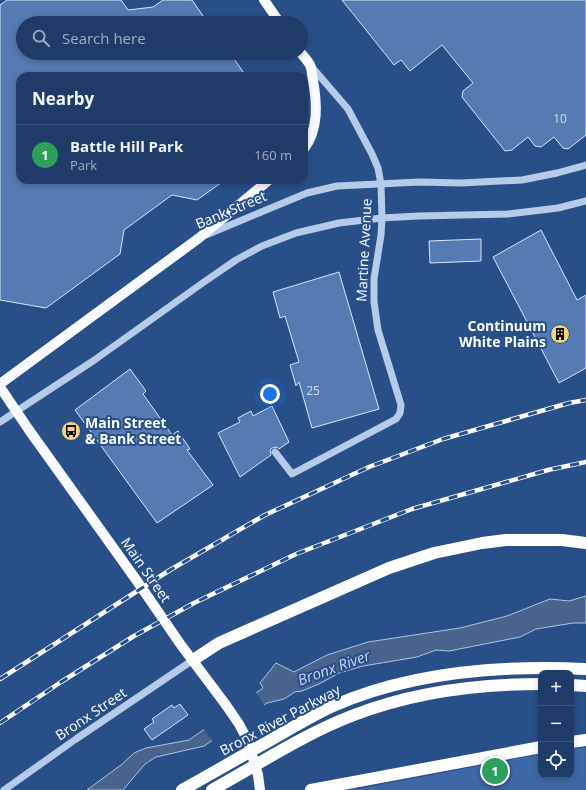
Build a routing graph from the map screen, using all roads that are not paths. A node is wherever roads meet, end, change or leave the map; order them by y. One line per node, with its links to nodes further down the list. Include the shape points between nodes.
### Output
1 (264, 0): 2 (main road)
2 (275, 16)
3 (306, 60): 4 (main road, Martine Avenue)
4 (310, 66): 5 (main road, via 316,94 316,116); 8 (street, Martine Avenue, via 348,109 372,154)
5 (308, 143)
6 (586, 165): 8 (street, Bank Street, via 557,174 522,180)
7 (264, 184): 11 (main road)
8 (381, 184): 10 (street, Martine Avenue); 11 (street, Bank Street, via 337,186 307,194)
9 (586, 201): 10 (street, via 558,208 508,214)
10 (382, 218): 14 (street, via 339,223 296,233 262,246 236,260); 16 (street, Martine Avenue, via 374,279 374,302 378,330 401,405 400,413 391,422 292,474)
11 (199, 238): 12 (main road, Bank Street)
12 (0, 384)
13 (0, 387): 14 (main road, Main Street)
14 (16, 411): 15 (street); 18 (main road, Main Street)
15 (0, 422)
16 (275, 452)
17 (586, 543): 18 (highway, via 562,540 506,540 434,553 389,568 219,643)
18 (193, 660): 26 (street, Bronx Street); 29 (main road, Main Street, bridge, via 239,724 248,742)
19 (586, 669): 27 (highway, Bronx River Parkway, via 496,669 428,678 379,689 313,716)
20 (538, 684): 28 (highway, Bronx River Parkway, via 463,689 416,696 385,704 311,734)
21 (574, 685): 22 (highway)
22 (586, 686)
23 (586, 740): 24 (highway)
24 (574, 742)
25 (538, 748): 30 (highway)
26 (4, 790)
27 (182, 790)
28 (212, 790)
29 (260, 790)
30 (311, 790)

